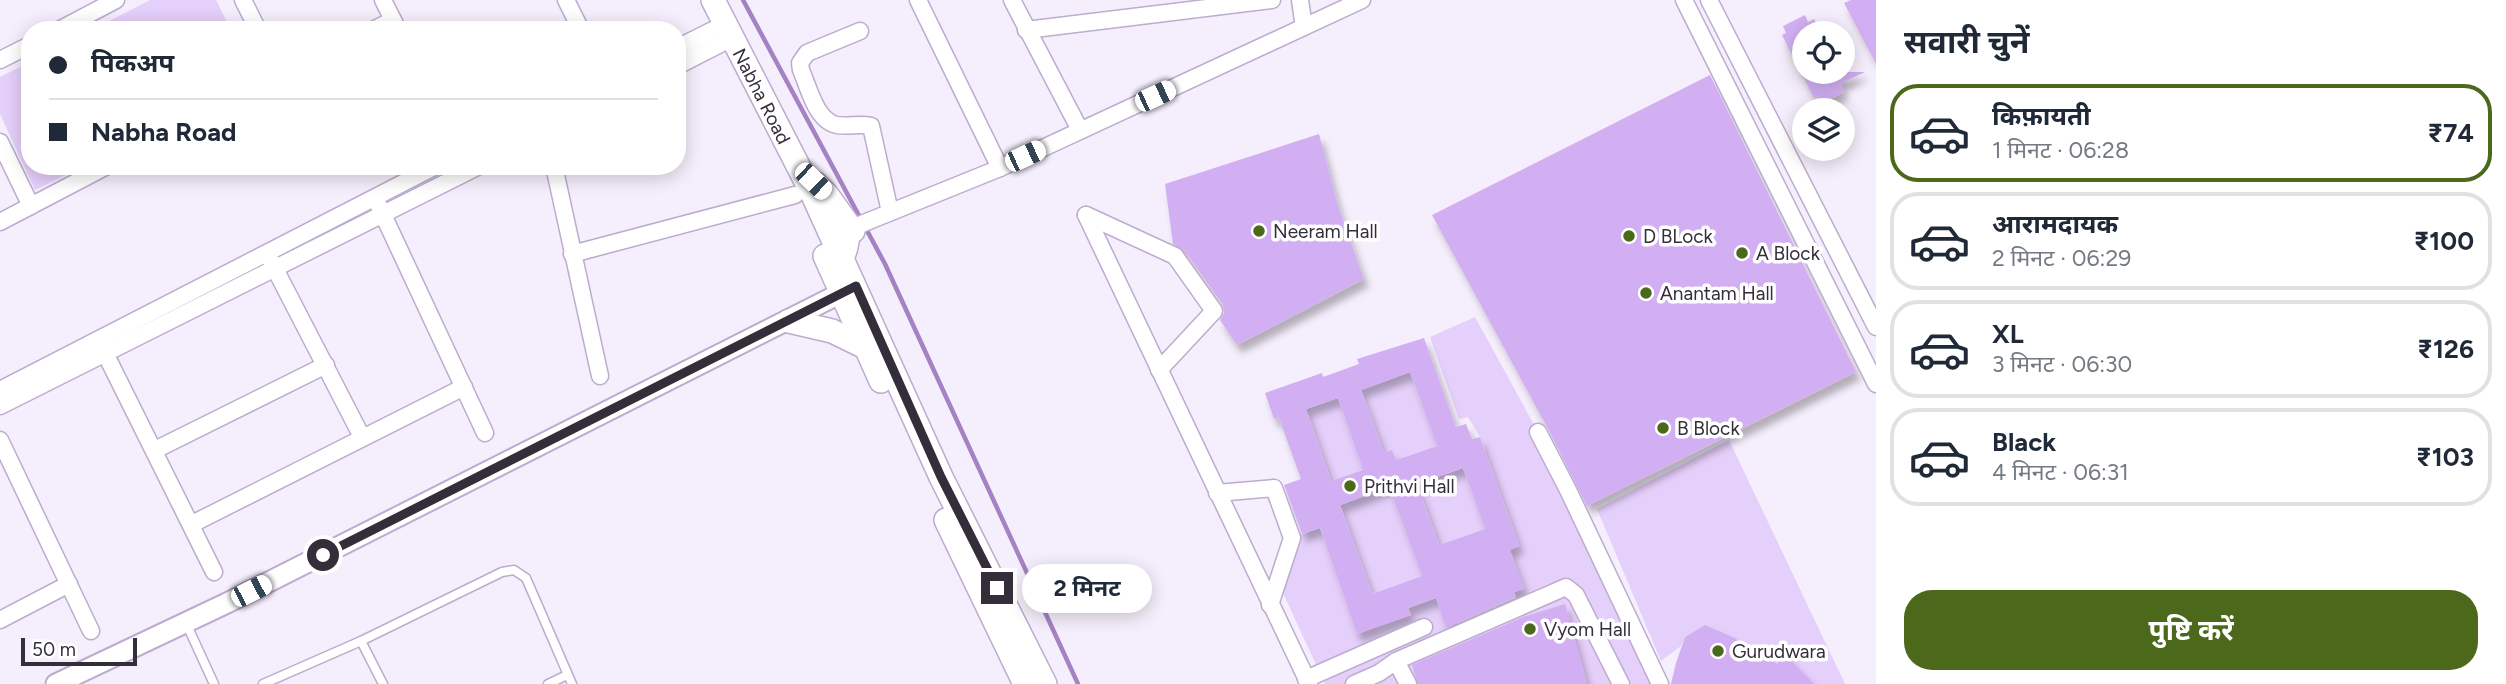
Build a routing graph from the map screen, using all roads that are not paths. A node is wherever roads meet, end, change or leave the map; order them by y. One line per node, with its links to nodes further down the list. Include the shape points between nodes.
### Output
1 (116, 0): 14 (street)
2 (243, 0): 15 (street)
3 (383, 0): 16 (street)
4 (566, 0): 17 (street)
5 (698, 0): 21 (main road, Nabha Road)
6 (713, 0): 21 (main road, Nabha Road)
7 (918, 0): 28 (street)
8 (1012, 0): 19 (street)
9 (1272, 0): 19 (street)
10 (1300, 0): 18 (street)
11 (1362, 0): 18 (street)
12 (1684, 0): 37 (street)
13 (1709, 0): 34 (street)
14 (76, 21)
15 (254, 21)
16 (394, 21)
17 (576, 21)
18 (1304, 27): 26 (street)
19 (1026, 30): 26 (street)
20 (860, 31): 38 (street, via 807,53 801,70 825,120 836,125 871,126)
21 (723, 34): 22 (street); 25 (street); 33 (main road, Nabha Road)
22 (686, 45)
23 (21, 50): 24 (street)
24 (0, 60)
25 (686, 60)
26 (1080, 130): 28 (street)
27 (0, 142): 36 (street)
28 (1000, 167): 38 (street)
29 (90, 175): 36 (street)
30 (418, 175): 35 (street)
31 (460, 175): 39 (street)
32 (556, 175): 43 (street)
33 (799, 184): 41 (main road, via 827,195); 43 (street); 44 (main road, Nabha Road)
34 (1808, 196): 37 (street); 48 (street)
35 (375, 197): 39 (street); 42 (street)
36 (31, 206): 40 (street)
37 (1788, 207): 54 (street)
38 (890, 212): 41 (street)
39 (384, 215): 45 (street); 55 (street)
40 (0, 222)
41 (860, 226): 44 (street, via 850,239 847,257)
42 (267, 253): 45 (street); 49 (street)
43 (572, 254): 53 (street)
44 (837, 264): 46 (main road, Nabha Road)
45 (276, 269): 49 (street); 51 (street)
46 (848, 290): 47 (street); 50 (main road, Nabha Road); 65 (main road, Nabha Road, via 941,477)
47 (789, 321): 50 (main road, via 832,331); 70 (street)
48 (1876, 327)
49 (102, 347): 56 (street); 57 (street); 62 (street)
50 (865, 347): 65 (main road, Nabha Road)
51 (326, 365): 60 (street); 62 (street)
52 (1159, 370): 52 (street, via 1125,299 1086,215 1175,256 1214,312); 63 (street)
53 (600, 376)
54 (1876, 384)
55 (464, 387): 59 (street); 60 (street)
56 (0, 390)
57 (0, 406)
58 (1538, 432): 88 (street)
59 (485, 433)
60 (362, 438): 64 (street)
61 (0, 440): 67 (street)
62 (155, 450): 64 (street)
63 (1217, 493): 68 (street); 68 (street, via 1274,488 1292,538)
64 (192, 524): 66 (street)
65 (978, 569): 83 (main road, Nabha Road); 84 (main road, Nabha Road)
66 (215, 572)
67 (69, 584): 69 (street); 72 (street)
68 (1270, 605): 76 (street)
69 (0, 620)
70 (185, 623): 77 (street); 78 (lane)
71 (1424, 627): 76 (street)
72 (91, 631)
73 (361, 641): 75 (lane, via 514,570 526,578); 79 (lane); 80 (lane)
74 (1396, 661): 85 (street); 86 (street); 87 (street, via 1566,587 1576,595)
75 (567, 675): 81 (lane); 82 (lane)
76 (1308, 682)
77 (56, 684)
78 (214, 684)
79 (263, 684)
80 (383, 684)
81 (548, 684)
82 (572, 684)
83 (1025, 684)
84 (1045, 684)
85 (1354, 684)
86 (1408, 684)
87 (1621, 684)
88 (1660, 684)

